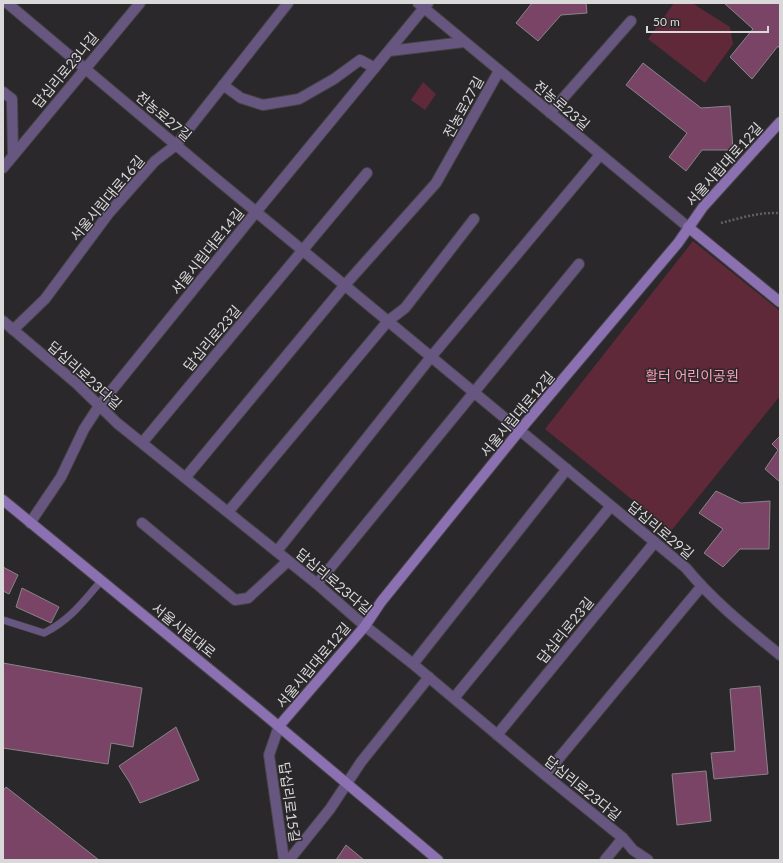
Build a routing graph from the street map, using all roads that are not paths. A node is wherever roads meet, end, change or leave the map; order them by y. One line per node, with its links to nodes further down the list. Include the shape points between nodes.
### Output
1 (7, 3): 8 (street, 전농로27길)
2 (140, 3): 8 (street, 답십리로23나길)
3 (288, 3): 11 (street, 서울시립대로16길)
4 (423, 5): 6 (street, 전농로23길); 7 (street, 서울시립대로14길)
5 (631, 21): 13 (street)
6 (464, 42): 7 (street); 10 (street, 전농로23길)
7 (389, 51): 9 (street, 서울시립대로14길)
8 (85, 68): 15 (street, 전농로27길); 17 (street, 답십리로23나길)
9 (375, 68): 11 (street, via 360,60 299,100 263,105 241,98); 19 (street, 서울시립대로14길)
10 (499, 71): 13 (street, 전농로23길); 24 (street, 전농로27길, via 436,182)
11 (223, 85): 15 (street, 서울시립대로16길)
12 (3, 92): 17 (street, 답십리로23나길, via 12,99)
13 (550, 113): 16 (street, 전농로23길)
14 (780, 122): 21 (street, 서울시립대로12길, via 703,207)
15 (176, 145): 19 (street, 전농로27길); 28 (street, 서울시립대로16길, via 155,161 110,213 45,299)
16 (600, 154): 21 (street, 전농로23길); 29 (street)
17 (7, 161)
18 (367, 173): 22 (street)
19 (256, 212): 22 (street, 전농로27길); 31 (street, 서울시립대로14길)
20 (474, 219): 27 (street, via 405,308)
21 (688, 228): 25 (street); 32 (street, 서울시립대로12길)
22 (303, 251): 24 (street, 전농로27길); 33 (street, 답십리로23길)
23 (579, 264): 30 (street)
24 (345, 285): 27 (street, 전농로27길); 35 (street)
25 (780, 302)
26 (3, 321): 28 (street, 답십리로23다길)
27 (388, 321): 29 (street, 전농로27길); 38 (street)
28 (13, 330): 31 (street, 답십리로23다길)
29 (431, 357): 30 (street, 전농로27길); 42 (street)
30 (473, 392): 32 (street, 전농로27길); 45 (street)
31 (100, 406): 33 (street, 답십리로23다길); 39 (street, 서울시립대로14길, via 84,429 61,477)
32 (520, 430): 34 (street, 답십리로29길); 48 (street, 서울시립대로12길, via 381,602)
33 (142, 443): 35 (street, 답십리로23다길)
34 (567, 469): 37 (street, 답십리로29길); 50 (street)
35 (185, 478): 38 (street, 답십리로23다길)
36 (3, 500): 39 (street, 서울시립대로)
37 (612, 506): 41 (street, 답십리로29길); 52 (street)
38 (228, 512): 42 (street, 답십리로23다길)
39 (30, 523): 44 (street, 서울시립대로)
40 (142, 523): 43 (street, via 236,600 248,598)
41 (655, 542): 46 (street, 답십리로29길, via 686,568); 54 (street, 답십리로23길)
42 (277, 551): 43 (street, 답십리로23다길)
43 (288, 561): 45 (street, 답십리로23다길)
44 (101, 581): 47 (lane, via 76,612 44,633); 53 (street, 서울시립대로)
45 (317, 584): 48 (street, 답십리로23다길)
46 (701, 587): 49 (street, 답십리로29길); 55 (street)
47 (3, 620)
48 (365, 626): 50 (street, 답십리로23다길); 53 (street, 서울시립대로12길)
49 (780, 655)
50 (413, 664): 51 (street, 답십리로23다길)
51 (429, 677): 52 (street, 답십리로23다길); 56 (street)
52 (454, 698): 54 (street, 답십리로23다길)
53 (279, 726): 56 (street, 서울시립대로); 58 (street, 답십리로15길, via 269,755)
54 (497, 735): 55 (street, 답십리로23다길)
55 (546, 775): 57 (street, 답십리로23다길)
56 (346, 783): 59 (street, via 330,809); 60 (street, 서울시립대로)
57 (623, 838): 61 (street); 62 (street, 답십리로23다길)
58 (284, 860)
59 (289, 860)
60 (438, 860)
61 (605, 860)
62 (648, 860)

